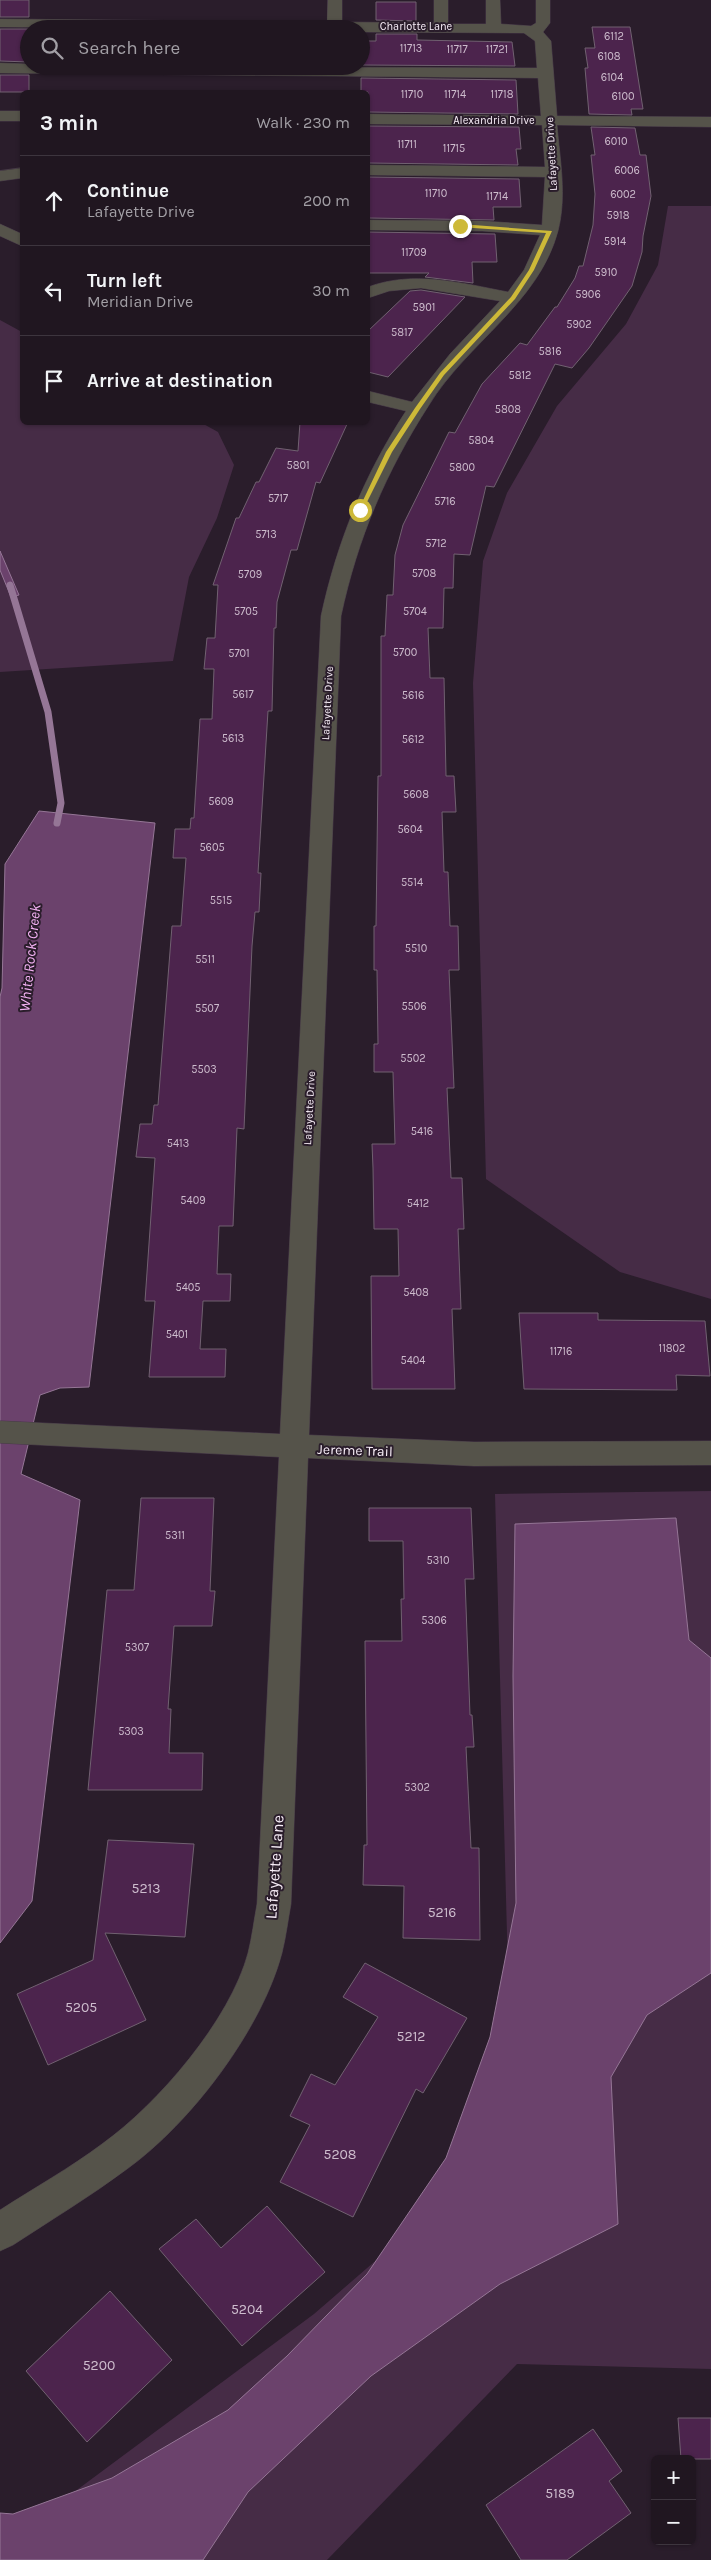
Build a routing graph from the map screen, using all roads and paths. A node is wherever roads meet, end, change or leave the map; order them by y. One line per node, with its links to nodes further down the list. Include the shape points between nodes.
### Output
1 (335, 0): 5 (street)
2 (441, 0): 9 (street)
3 (493, 0): 10 (street)
4 (543, 0): 11 (street, via 544,24)
5 (334, 20)
6 (0, 23): 7 (street, Charlotte Lane)
7 (20, 23)
8 (370, 26): 9 (street, Charlotte Lane)
9 (441, 26): 10 (street, Charlotte Lane)
10 (494, 27): 11 (street, Charlotte Lane)
11 (531, 30): 15 (street, Lafayette Drive, via 543,41)
12 (0, 68): 13 (street)
13 (20, 68)
14 (370, 71): 15 (street)
15 (545, 73): 19 (street, Lafayette Drive)
16 (0, 116): 17 (street)
17 (20, 116)
18 (370, 119): 19 (street, Alexandria Drive)
19 (549, 120): 20 (street, Alexandria Drive); 22 (street, Lafayette Drive)
20 (711, 122)
21 (370, 170): 22 (street)
22 (554, 172): 27 (street, Lafayette Drive, via 554,202)
23 (20, 173): 24 (street)
24 (0, 176)
25 (370, 225): 27 (street, via 482,226)
26 (0, 229): 28 (street)
27 (549, 231): 30 (street, Lafayette Drive, via 531,270)
28 (20, 240)
29 (370, 292): 30 (street, via 383,287 421,284)
30 (513, 298): 32 (street, Lafayette Drive, via 442,374)
31 (370, 396): 32 (street)
32 (418, 408): 34 (street, Lafayette Drive, via 389,452 360,510 341,567 331,616)
33 (0, 1432): 34 (street, Jereme Trail)
34 (293, 1447): 35 (street, Jereme Trail, via 474,1454); 36 (street, Lafayette Lane, via 274,1904 265,1952 250,1992 220,2044 170,2108 116,2156)
35 (711, 1453)
36 (0, 2232)

